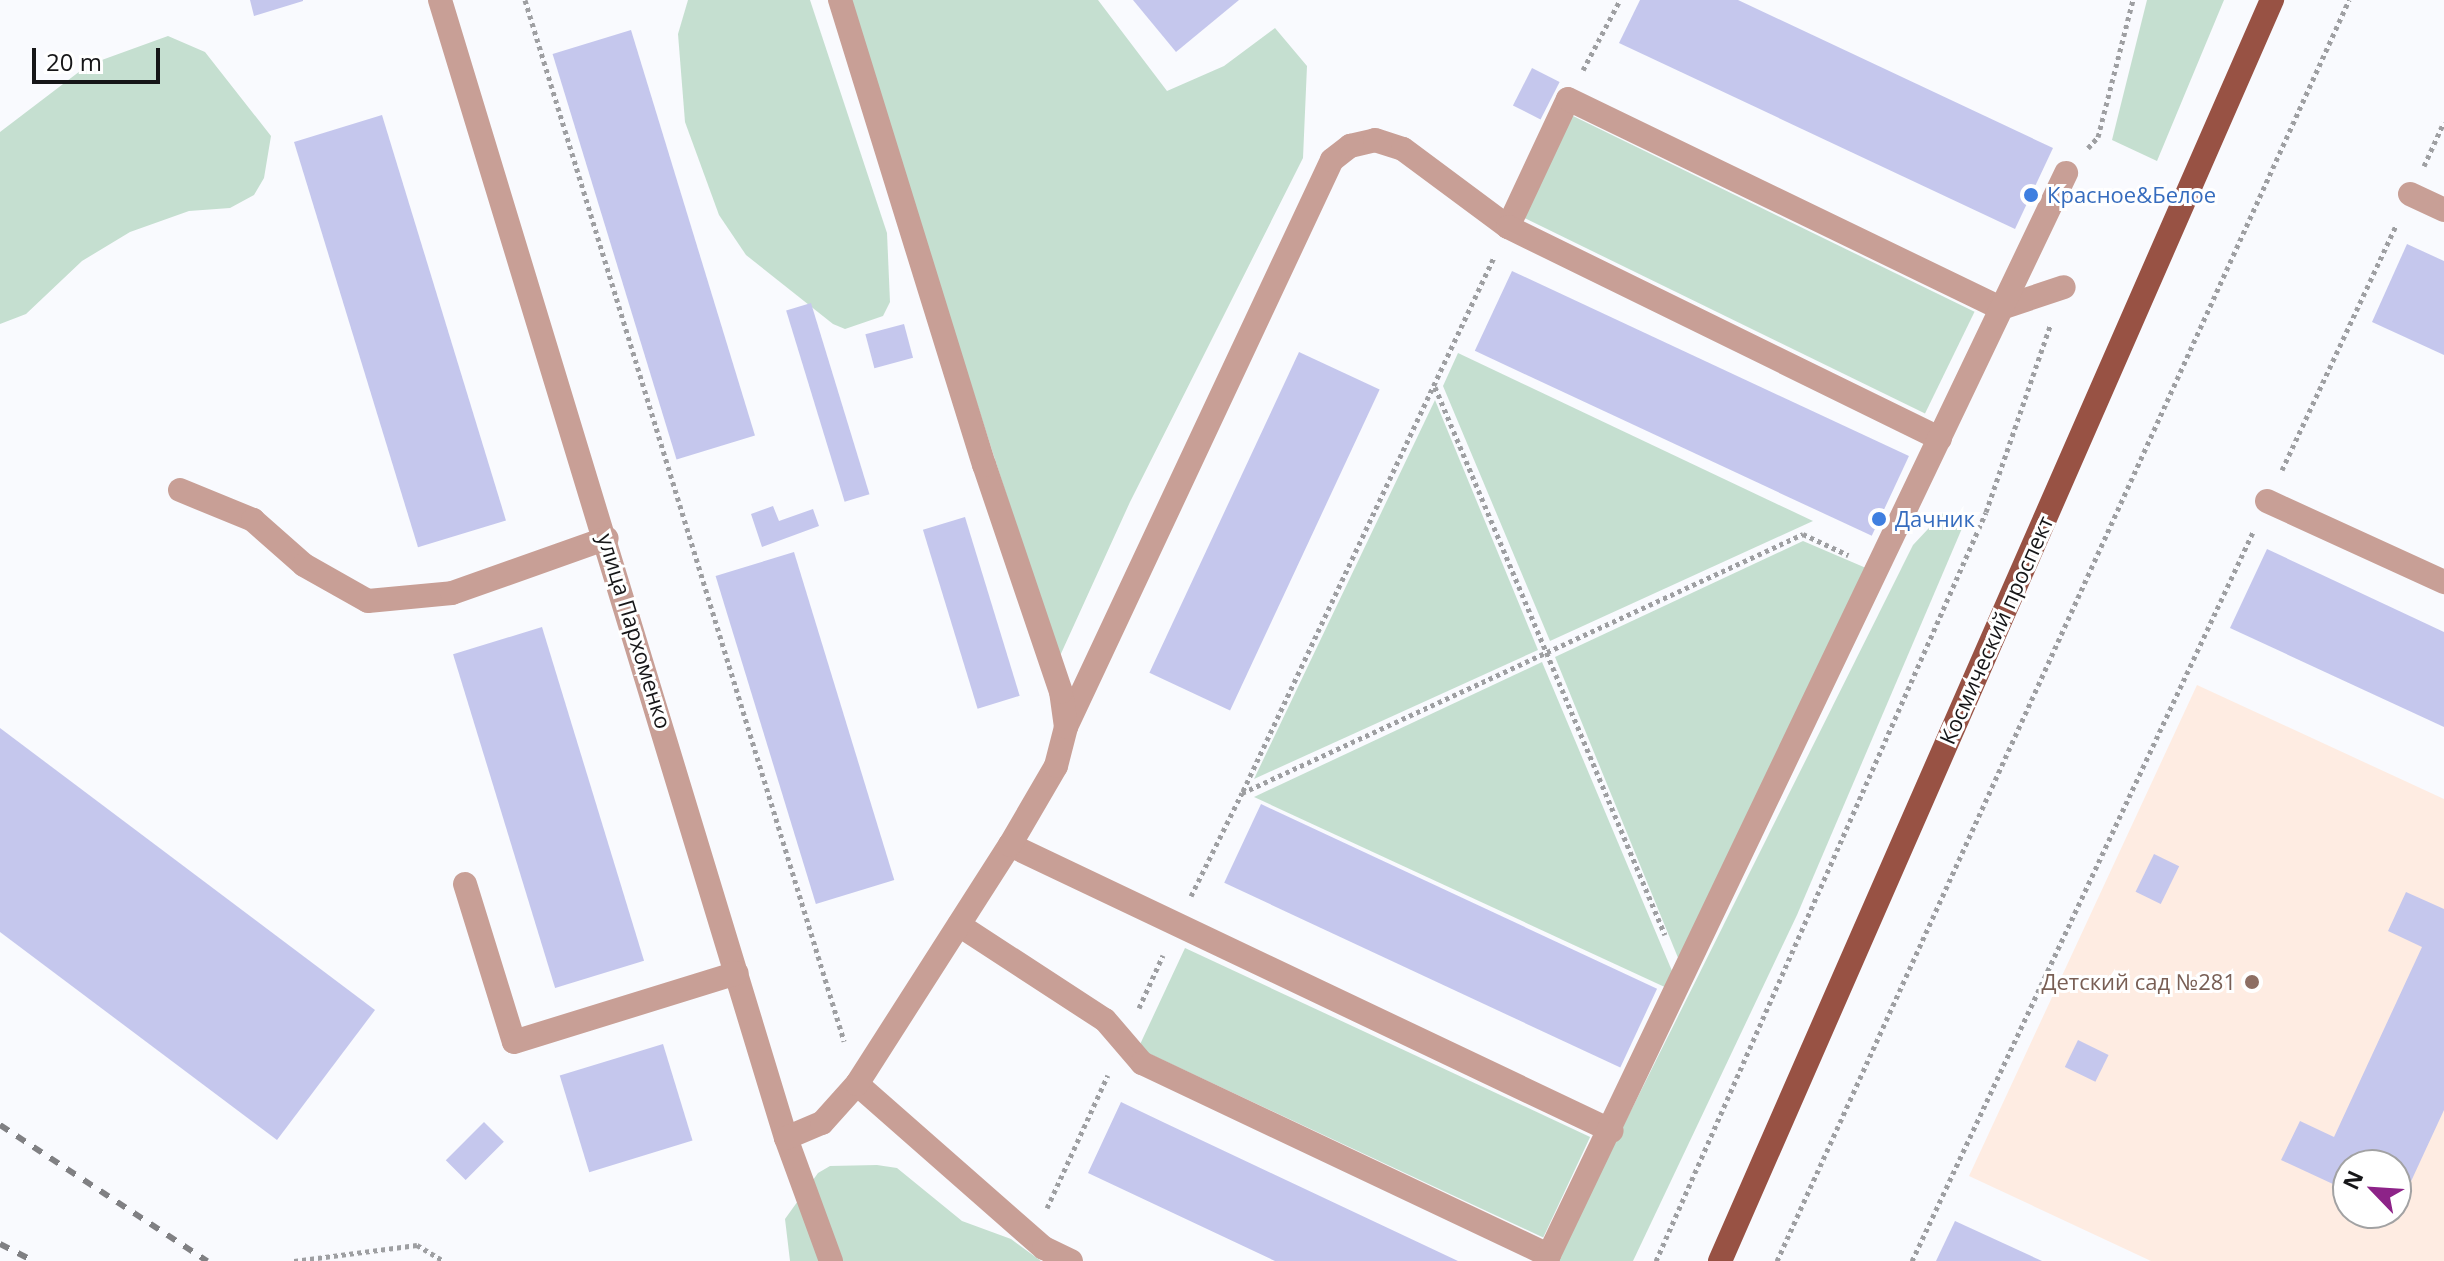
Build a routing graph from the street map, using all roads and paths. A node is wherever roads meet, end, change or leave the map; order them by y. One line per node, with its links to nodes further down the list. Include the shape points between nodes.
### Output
1 (440, 0): 20 (street, улица Пархоменко)
2 (525, 0): 33 (path)
3 (840, 0): 24 (street, via 979,450 1061,692)
4 (1620, 0): 8 (path)
5 (2133, 0): 10 (path, via 2098,137)
6 (2272, 0): 43 (main road, Космический проспект)
7 (2349, 0): 44 (path)
8 (1568, 99): 13 (street); 15 (street)
9 (2444, 122): 11 (path)
10 (2066, 173): 15 (street)
11 (2410, 194): 12 (street); 19 (path)
12 (2444, 210)
13 (1508, 227): 16 (path); 17 (street); 24 (street, via 1403,149 1375,140 1350,146 1332,160)
14 (2064, 287): 15 (street); 42 (path, via 1986,512)
15 (2001, 308): 17 (street)
16 (1435, 387): 23 (path); 25 (path)
17 (1940, 439): 21 (street)
18 (180, 490): 20 (street, via 253,520 304,565 368,601 452,593)
19 (2267, 501): 22 (street); 45 (path)
20 (607, 538): 30 (street, улица Пархоменко)
21 (1878, 569): 23 (path, via 1803,534); 31 (street)
22 (2444, 582)
23 (1546, 653): 25 (path); 31 (path)
24 (1066, 727): 26 (street, via 1056,766)
25 (1242, 793): 28 (path)
26 (1010, 845): 28 (street); 29 (street)
27 (465, 884): 30 (street, via 514,1042)
28 (1177, 924): 32 (path); 34 (street)
29 (959, 925): 32 (street, via 1105,1020); 33 (street)
30 (737, 973): 35 (street, улица Пархоменко)
31 (1684, 980): 34 (street)
32 (1124, 1042): 36 (path); 37 (street, via 1142,1063)
33 (857, 1084): 35 (street, via 822,1123); 36 (street)
34 (1612, 1131): 37 (street)
35 (786, 1138): 40 (street, улица Пархоменко)
36 (1033, 1239): 41 (street)
37 (1547, 1258)
38 (294, 1261): 39 (path, via 417,1245)
39 (444, 1261)
40 (831, 1261)
41 (1071, 1261)
42 (1656, 1261)
43 (1720, 1261)
44 (1777, 1261)
45 (1912, 1261)

